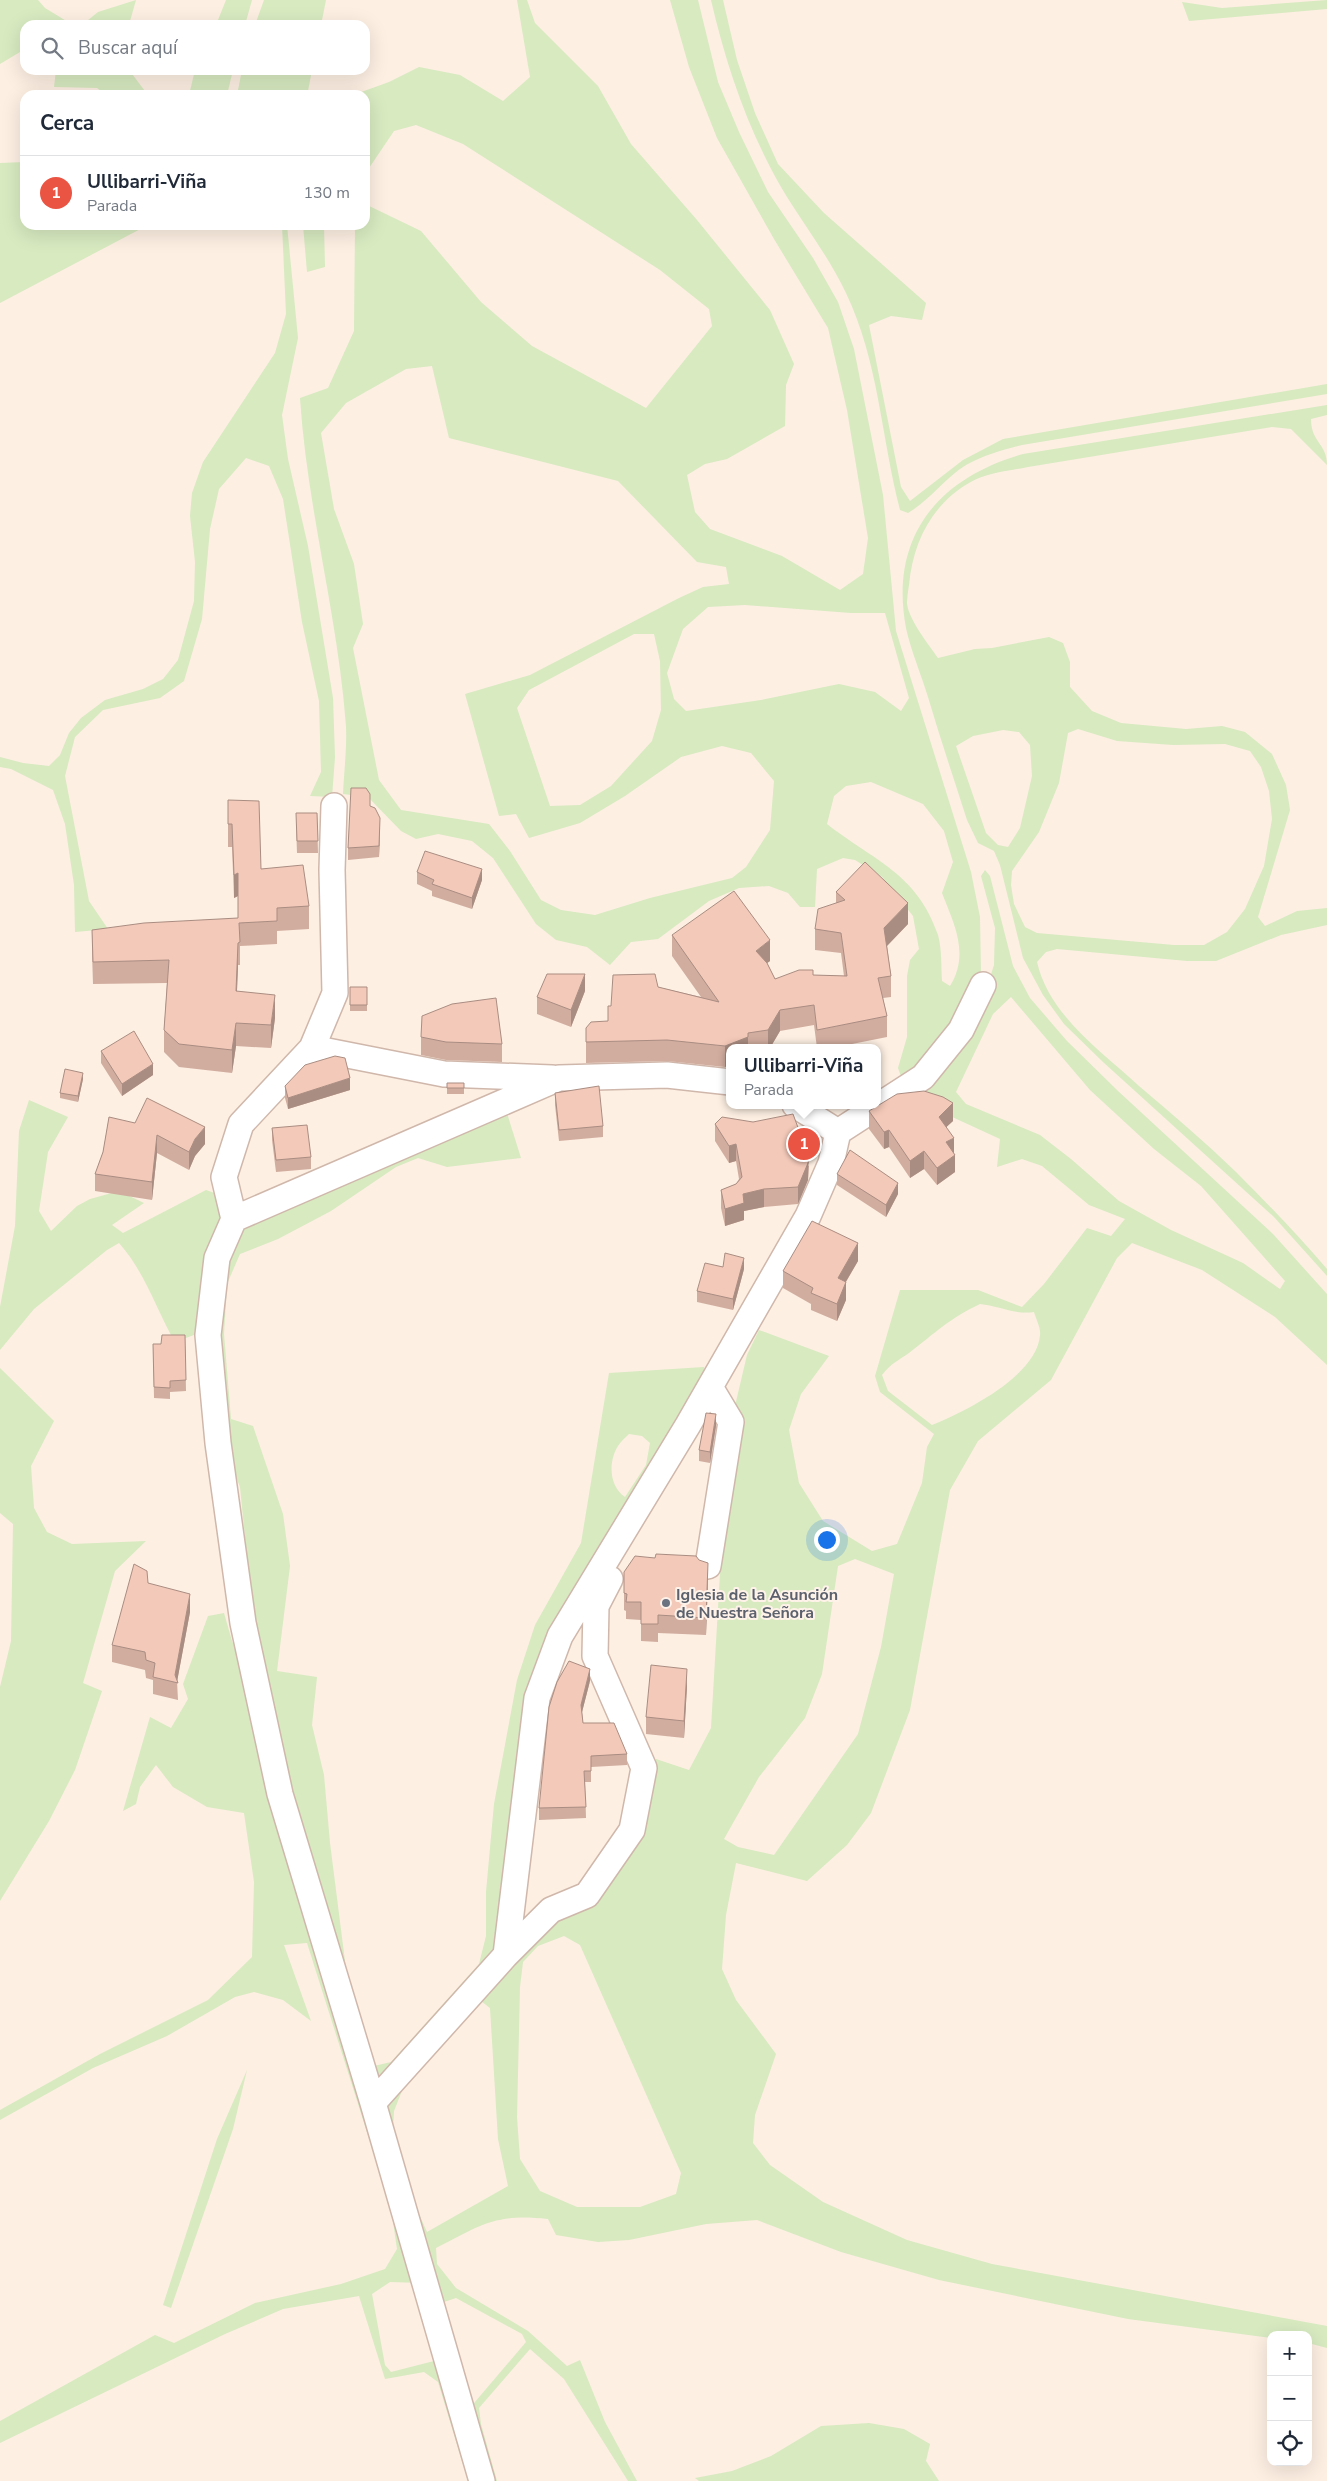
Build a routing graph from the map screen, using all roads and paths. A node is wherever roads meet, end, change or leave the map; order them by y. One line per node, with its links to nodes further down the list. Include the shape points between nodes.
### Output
1 (334, 806): 3 (street, via 335,993)
2 (983, 985): 6 (street, via 962,1030 923,1077)
3 (312, 1048): 4 (street, via 444,1074); 10 (street, via 241,1124 224,1177)
4 (560, 1078): 5 (street, via 667,1076); 10 (street)
5 (726, 1082)
6 (881, 1104)
7 (801, 1109): 9 (street)
8 (874, 1109): 9 (street)
9 (838, 1132): 11 (street, via 831,1163 808,1216)
10 (234, 1219): 15 (street, via 217,1258 208,1335 218,1443 243,1623 280,1794)
11 (710, 1387): 12 (street); 13 (street, via 731,1422)
12 (688, 1425): 14 (street, via 560,1636 537,1698); 14 (street, via 596,1606 595,1656 644,1768 632,1830 587,1895 551,1910)
13 (708, 1566)
14 (506, 1955): 15 (street)
15 (373, 2103): 16 (street)
16 (482, 2481)

